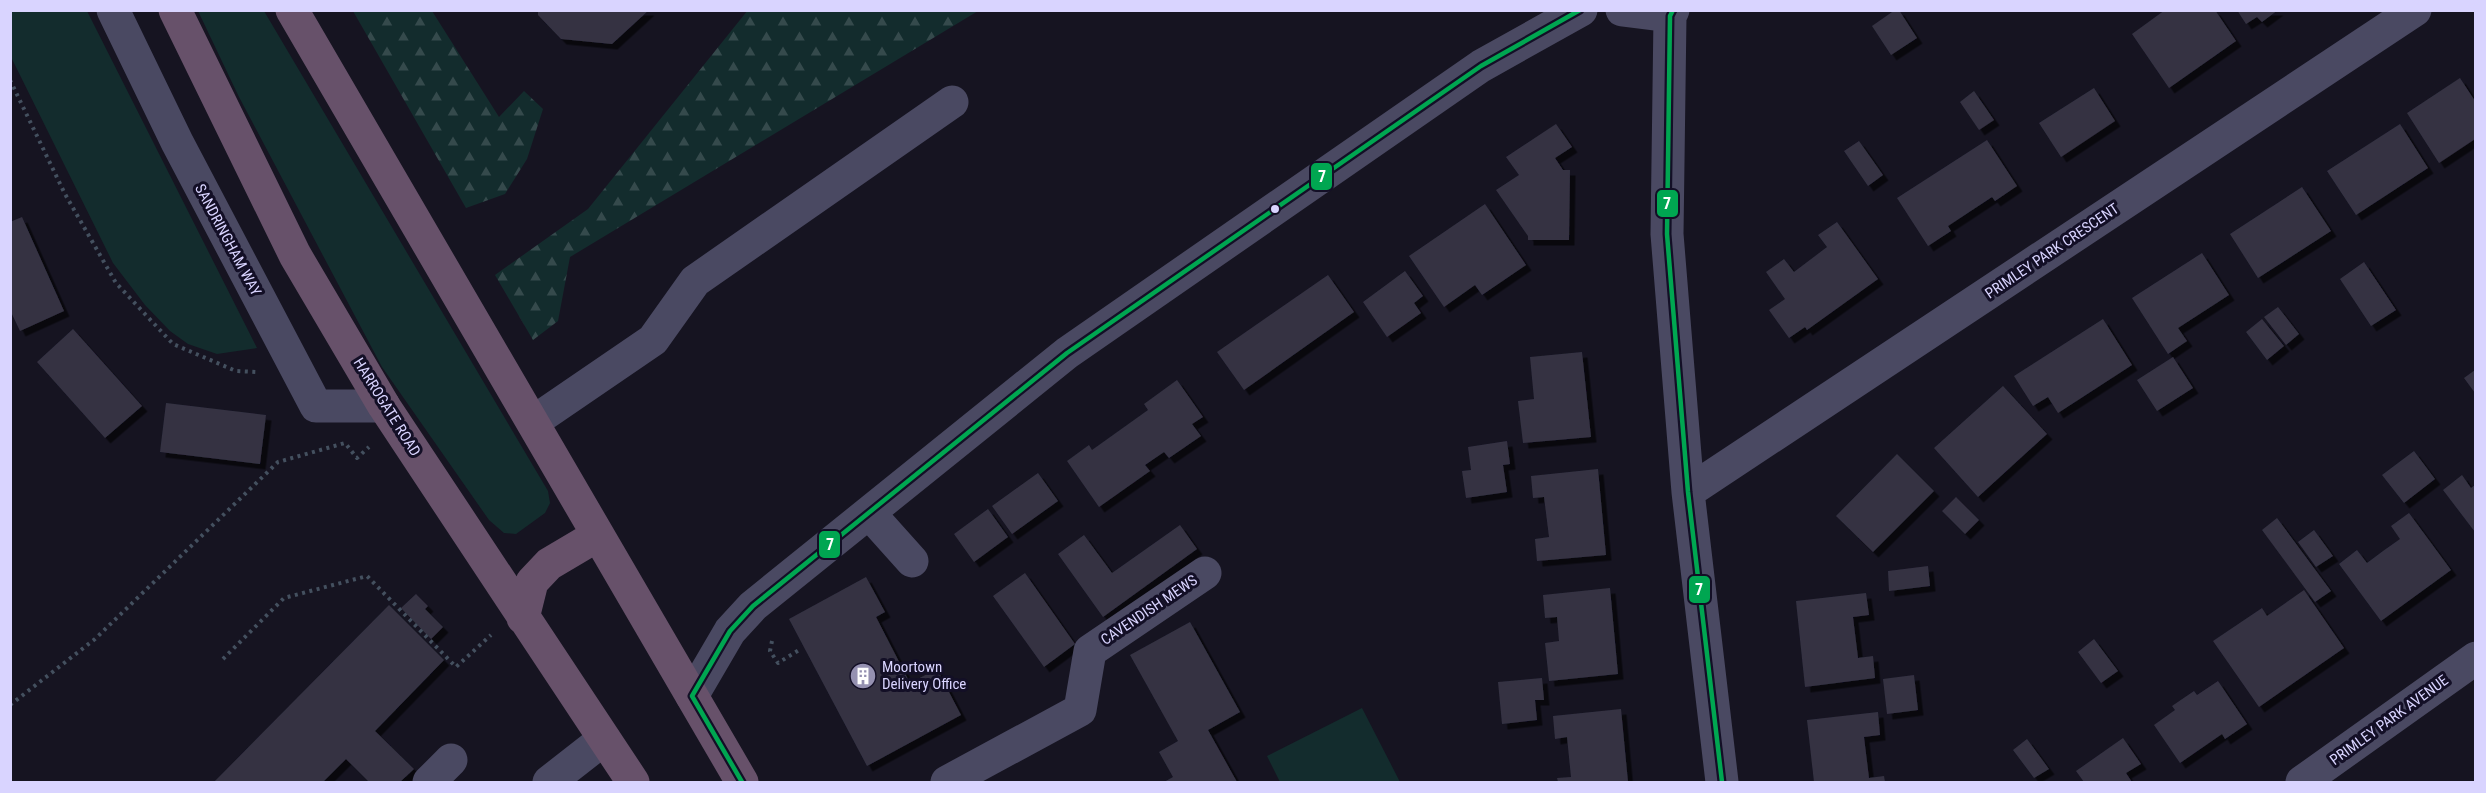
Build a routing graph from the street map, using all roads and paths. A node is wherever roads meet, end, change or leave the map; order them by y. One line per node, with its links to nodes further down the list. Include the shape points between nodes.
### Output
1 (112, 10): 10 (street, SANDRINGHAM WAY)
2 (175, 10): 11 (highway, HARROGATE ROAD, via 295,255)
3 (292, 10): 12 (highway)
4 (1581, 10): 15 (street, via 1481,66 1067,353)
5 (1622, 10): 7 (street)
6 (2415, 10): 14 (street, PRIMLEY PARK CRESCENT)
7 (1672, 13): 14 (street, via 1666,234)
8 (10, 80): 10 (path, via 65,194 116,283 173,344 236,371)
9 (952, 102): 12 (street, via 695,281 653,340)
10 (298, 374): 11 (street, SANDRINGHAM WAY, via 316,406)
11 (384, 406): 19 (highway, HARROGATE ROAD)
12 (533, 422): 16 (highway)
13 (367, 440): 24 (path, via 371,446 357,458 345,443 278,462 95,639)
14 (1688, 492): 32 (street)
15 (869, 513): 17 (street); 23 (street, via 753,606 730,631)
16 (598, 535): 19 (highway, via 549,564 532,582); 23 (highway)
17 (912, 561)
18 (1205, 573): 31 (street, CAVENDISH MEWS, via 1090,651 1080,710)
19 (523, 618): 25 (highway, HARROGATE ROAD)
20 (480, 644): 22 (path, via 456,667 367,576 284,598)
21 (2475, 658): 33 (street, PRIMLEY PARK AVENUE)
22 (223, 659)
23 (692, 696): 26 (highway)
24 (10, 705)
25 (604, 739): 27 (street); 28 (highway, HARROGATE ROAD)
26 (722, 748): 29 (highway); 30 (highway)
27 (549, 783)
28 (633, 783)
29 (722, 783)
30 (742, 783)
31 (947, 783)
32 (1722, 783)
33 (2302, 783)

